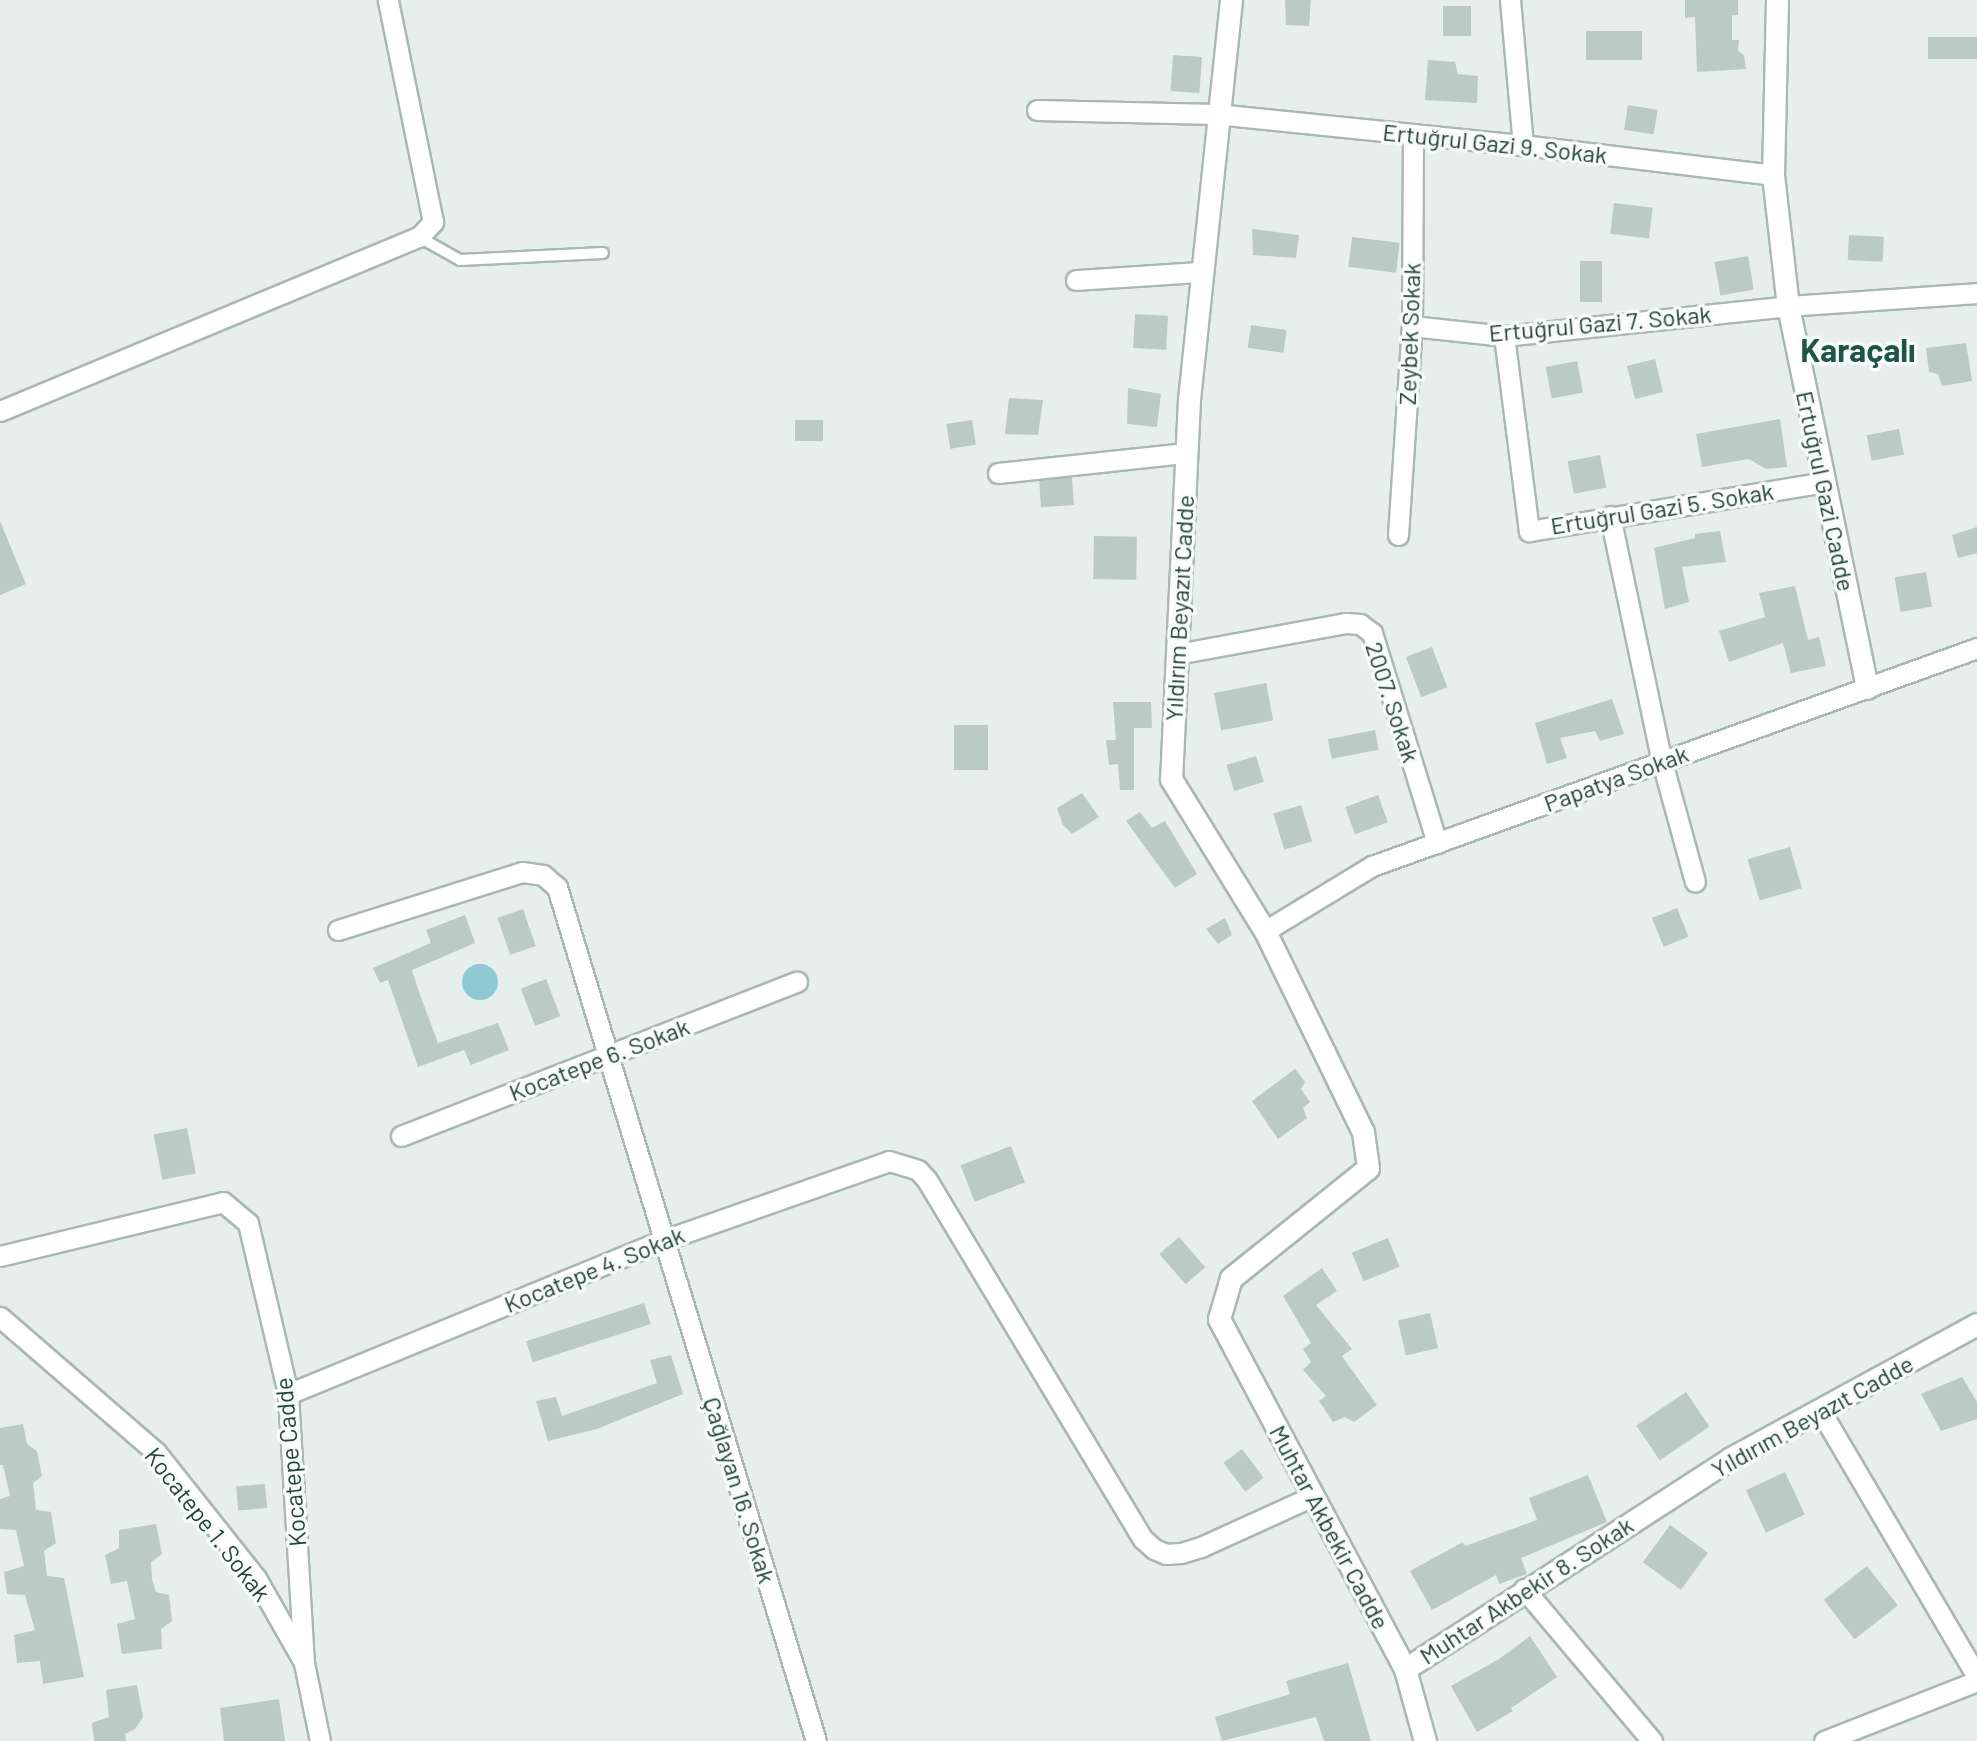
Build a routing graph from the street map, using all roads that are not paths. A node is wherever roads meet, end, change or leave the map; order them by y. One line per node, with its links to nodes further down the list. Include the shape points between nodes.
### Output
1 (388, 0): 10 (street, via 433,222)
2 (1231, 0): 6 (street, Yıldırım Beyazıt Cadde)
3 (1510, 0): 8 (street)
4 (1777, 0): 9 (street, Ertuğrul Gazi Cadde)
5 (1037, 110): 6 (street, Ertuğrul Gazi 9. Sokak)
6 (1216, 114): 7 (street, Ertuğrul Gazi 9. Sokak); 12 (street, Yıldırım Beyazıt Cadde)
7 (1413, 134): 8 (street, Ertuğrul Gazi 9. Sokak); 16 (street, Zeybek Sokak)
8 (1522, 145): 9 (street, Ertuğrul Gazi 9. Sokak)
9 (1773, 175): 15 (street, Ertuğrul Gazi Cadde)
10 (419, 237): 11 (lane, via 460,260); 18 (street)
11 (603, 253)
12 (1201, 272): 13 (street); 19 (street, Yıldırım Beyazıt Cadde)
13 (1076, 280)
14 (1977, 293): 15 (street, Ertuğrul Gazi 7. Sokak)
15 (1788, 306): 17 (street, Ertuğrul Gazi 7. Sokak); 21 (street, Ertuğrul Gazi Cadde)
16 (1412, 326): 17 (street, Ertuğrul Gazi 7. Sokak); 23 (street, Zeybek Sokak)
17 (1504, 336): 22 (street, Ertuğrul Gazi 5. Sokak, via 1529,531)
18 (0, 411)
19 (1186, 453): 20 (street); 25 (street, Yıldırım Beyazıt Cadde)
20 (998, 473)
21 (1824, 482): 22 (street, Ertuğrul Gazi 5. Sokak); 26 (street, Ertuğrul Gazi Cadde)
22 (1610, 516): 27 (street)
23 (1398, 535)
24 (1977, 648): 26 (street, Papatya Sokak)
25 (1177, 654): 28 (street, 2007. Sokak, via 1360,624 1372,633); 31 (street, Yıldırım Beyazıt Cadde, via 1171,779)
26 (1867, 688): 27 (street, Papatya Sokak)
27 (1662, 762): 28 (street, Papatya Sokak); 29 (street)
28 (1437, 843): 31 (street, Papatya Sokak, via 1373,866)
29 (1695, 882)
30 (338, 930): 33 (street, Çağlayan 16. Sokak, via 522,872 543,874 557,887)
31 (1265, 931): 38 (street, Yıldırım Beyazıt Cadde, via 1363,1132 1368,1168 1231,1278)
32 (797, 982): 33 (street, Kocatepe 6. Sokak)
33 (606, 1056): 34 (street, Kocatepe 6. Sokak); 35 (street, Çağlayan 16. Sokak)
34 (401, 1136)
35 (664, 1240): 40 (street, Kocatepe 4. Sokak); 42 (street, Kocatepe 4. Sokak, via 889,1161 918,1170 1143,1539 1154,1549 1166,1554 1191,1550); 49 (street, Çağlayan 16. Sokak)
36 (0, 1256): 40 (street, Kocatepe Cadde, via 223,1202 248,1223)
37 (0, 1317): 45 (street, Kocatepe 1. Sokak, via 156,1452 256,1578)
38 (1219, 1320): 42 (street, Muhtar Akbekir Cadde)
39 (1977, 1324): 41 (street, Yıldırım Beyazıt Cadde)
40 (288, 1394): 45 (street, Kocatepe Cadde)
41 (1820, 1410): 43 (street, Yıldırım Beyazıt Cadde, via 1731,1458); 47 (street)
42 (1313, 1496): 46 (street, Muhtar Akbekir Cadde)
43 (1648, 1511): 44 (street, Muhtar Akbekir 8. Sokak)
44 (1524, 1589): 46 (street, Muhtar Akbekir 8. Sokak); 51 (street)
45 (304, 1663): 48 (street)
46 (1405, 1669): 50 (street, Muhtar Akbekir Cadde)
47 (1977, 1679): 52 (street)
48 (320, 1741)
49 (816, 1741)
50 (1425, 1741)
51 (1651, 1741)
52 (1824, 1741)

